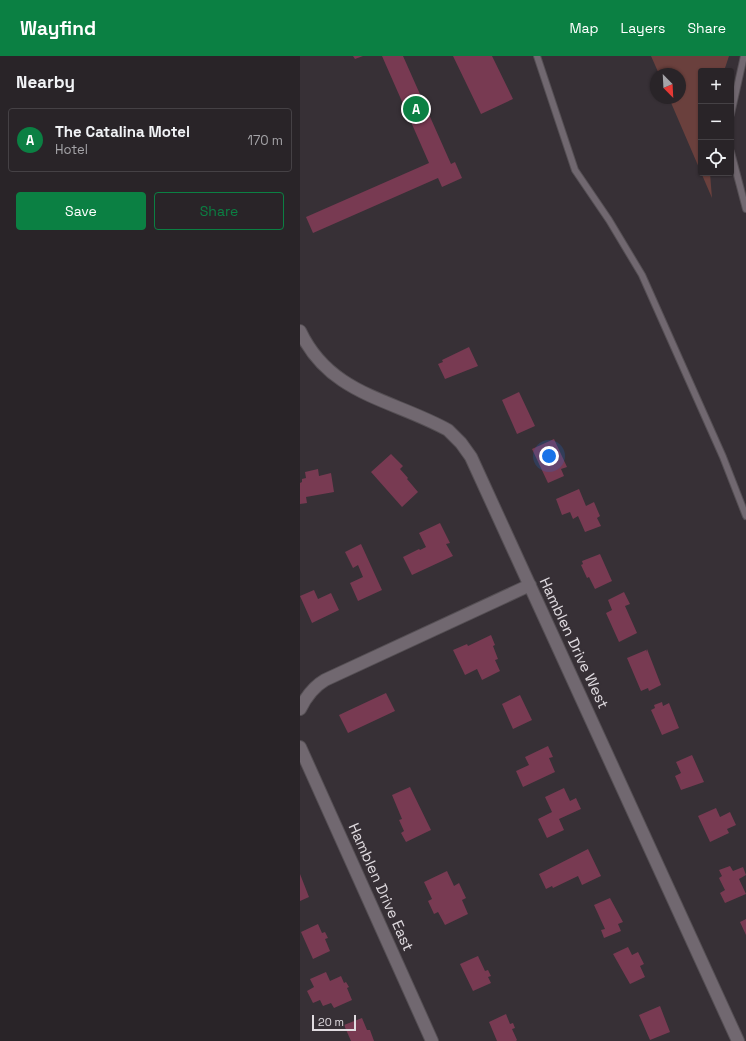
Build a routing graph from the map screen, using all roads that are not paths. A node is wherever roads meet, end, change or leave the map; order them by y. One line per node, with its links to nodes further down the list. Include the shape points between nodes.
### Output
1 (537, 56): 7 (lane, via 575,170 642,275 723,457)
2 (744, 56): 3 (lane)
3 (733, 104)
4 (734, 163): 5 (lane)
5 (746, 209)
6 (300, 331): 8 (street, Hamblen Drive West, via 320,362 341,381 448,430 461,443 474,462)
7 (746, 516)
8 (530, 585): 9 (street, via 325,680 314,688); 12 (street, Hamblen Drive West)
9 (300, 709)
10 (300, 747): 11 (street, Hamblen Drive East)
11 (432, 1041)
12 (738, 1041)

